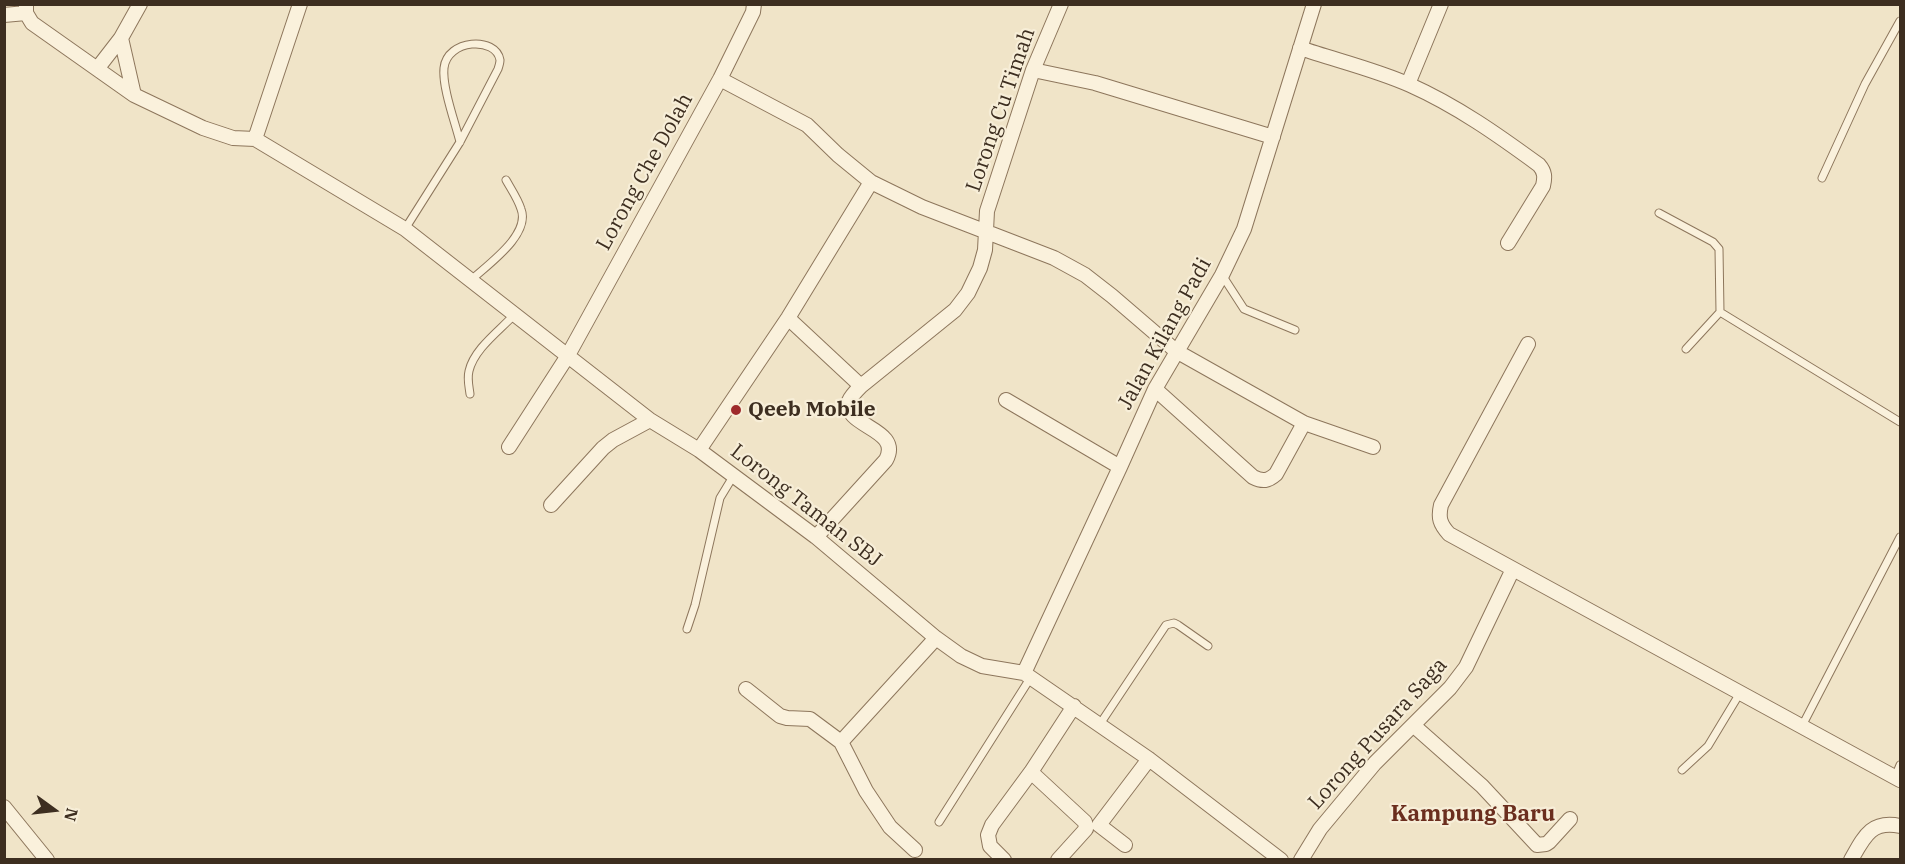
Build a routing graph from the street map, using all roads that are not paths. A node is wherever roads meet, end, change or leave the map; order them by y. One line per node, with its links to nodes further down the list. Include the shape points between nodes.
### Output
1 (140, 4): 10 (street)
2 (300, 4): 18 (street)
3 (754, 4): 14 (street, Lorong Che Dolah)
4 (1061, 4): 13 (street, Lorong Cu Timah)
5 (1314, 4): 11 (street, Jalan Kilang Padi)
6 (1441, 4): 15 (street)
7 (26, 9): 8 (street); 12 (street, via 32,23)
8 (4, 15)
9 (1900, 21): 20 (lane)
10 (121, 38): 12 (street); 16 (street)
11 (1300, 48): 15 (street); 17 (street, Jalan Kilang Padi)
12 (97, 69): 16 (street)
13 (1033, 70): 17 (street, via 1095,82); 25 (street, Lorong Cu Timah, via 987,211)
14 (720, 79): 22 (street, via 807,125); 36 (street, Lorong Che Dolah)
15 (1408, 84): 26 (street, via 1457,108 1544,171 1543,186)
16 (134, 95): 18 (street, via 203,128 234,138)
17 (1273, 137): 27 (street, Jalan Kilang Padi, via 1244,229)
18 (255, 139): 24 (street, Lorong Taman SBJ)
19 (460, 142): 19 (lane, via 444,66 458,48 480,44 500,60); 24 (lane)
20 (1821, 178)
21 (506, 180): 28 (lane, via 522,210 520,229 515,239)
22 (871, 182): 25 (street); 31 (street)
23 (1659, 213): 29 (lane, via 1719,249)
24 (405, 229): 28 (street, Lorong Taman SBJ)
25 (985, 231): 35 (street, via 1054,258 1085,275); 37 (street, Lorong Cu Timah, via 980,268 955,310)
26 (1508, 243)
27 (1222, 275): 32 (lane, via 1244,309); 35 (street, Jalan Kilang Padi)
28 (470, 281): 30 (street, Lorong Taman SBJ)
29 (1720, 312): 34 (lane); 42 (lane)
30 (514, 315): 36 (street, Lorong Taman SBJ); 39 (lane, via 474,358 469,370)
31 (788, 318): 37 (street); 46 (street)
32 (1295, 330)
33 (1528, 344): 52 (street, via 1438,515 1449,534)
34 (1686, 349)
35 (1176, 351): 38 (street, Jalan Kilang Padi); 43 (street)
36 (567, 357): 41 (street, Lorong Taman SBJ); 44 (street, Lorong Che Dolah)
37 (861, 386): 50 (street, via 850,400 849,410 885,438 890,453)
38 (1155, 388): 43 (street, via 1261,481 1276,474); 47 (street, Jalan Kilang Padi)
39 (470, 394)
40 (1005, 400): 47 (street)
41 (650, 420): 46 (street, Lorong Taman SBJ); 49 (street, via 603,447)
42 (1900, 422)
43 (1304, 423): 45 (street)
44 (509, 447)
45 (1373, 447)
46 (699, 450): 48 (street, Lorong Taman SBJ)
47 (1120, 467): 56 (street, Jalan Kilang Padi)
48 (734, 475): 50 (street, Lorong Taman SBJ); 53 (lane, via 720,498)
49 (551, 505)
50 (816, 537): 54 (street, Lorong Taman SBJ)
51 (1900, 537): 62 (lane)
52 (1513, 569): 58 (street); 61 (street, Lorong Pusara Saga, via 1466,667)
53 (687, 629)
54 (936, 638): 56 (street, Lorong Taman SBJ, via 982,666); 63 (street)
55 (1208, 646): 60 (lane, via 1174,623 1166,625)
56 (1028, 675): 59 (street); 70 (lane)
57 (746, 689): 63 (street, via 780,716 810,719)
58 (1740, 693): 62 (street); 65 (lane, via 1708,746)
59 (1074, 705): 60 (street); 66 (street)
60 (1100, 724): 64 (street)
61 (1413, 725): 69 (street, via 1482,786 1538,845 1550,842); 78 (street, Lorong Pusara Saga, via 1352,790)
62 (1802, 727): 67 (street)
63 (841, 742): 73 (street, via 890,827)
64 (1149, 759): 72 (street, via 1100,825); 77 (street)
65 (1682, 770)
66 (1031, 772): 75 (street, via 988,835 990,846); 76 (street, via 1085,822 1086,829)
67 (1899, 774)
68 (4, 807): 74 (street)
69 (1570, 819)
70 (939, 822)
71 (1900, 826): 79 (street, via 1881,825 1871,830)
72 (1125, 845)
73 (915, 849)
74 (47, 860)
75 (1004, 860)
76 (1058, 860)
77 (1281, 860)
78 (1301, 860)
79 (1851, 860)

